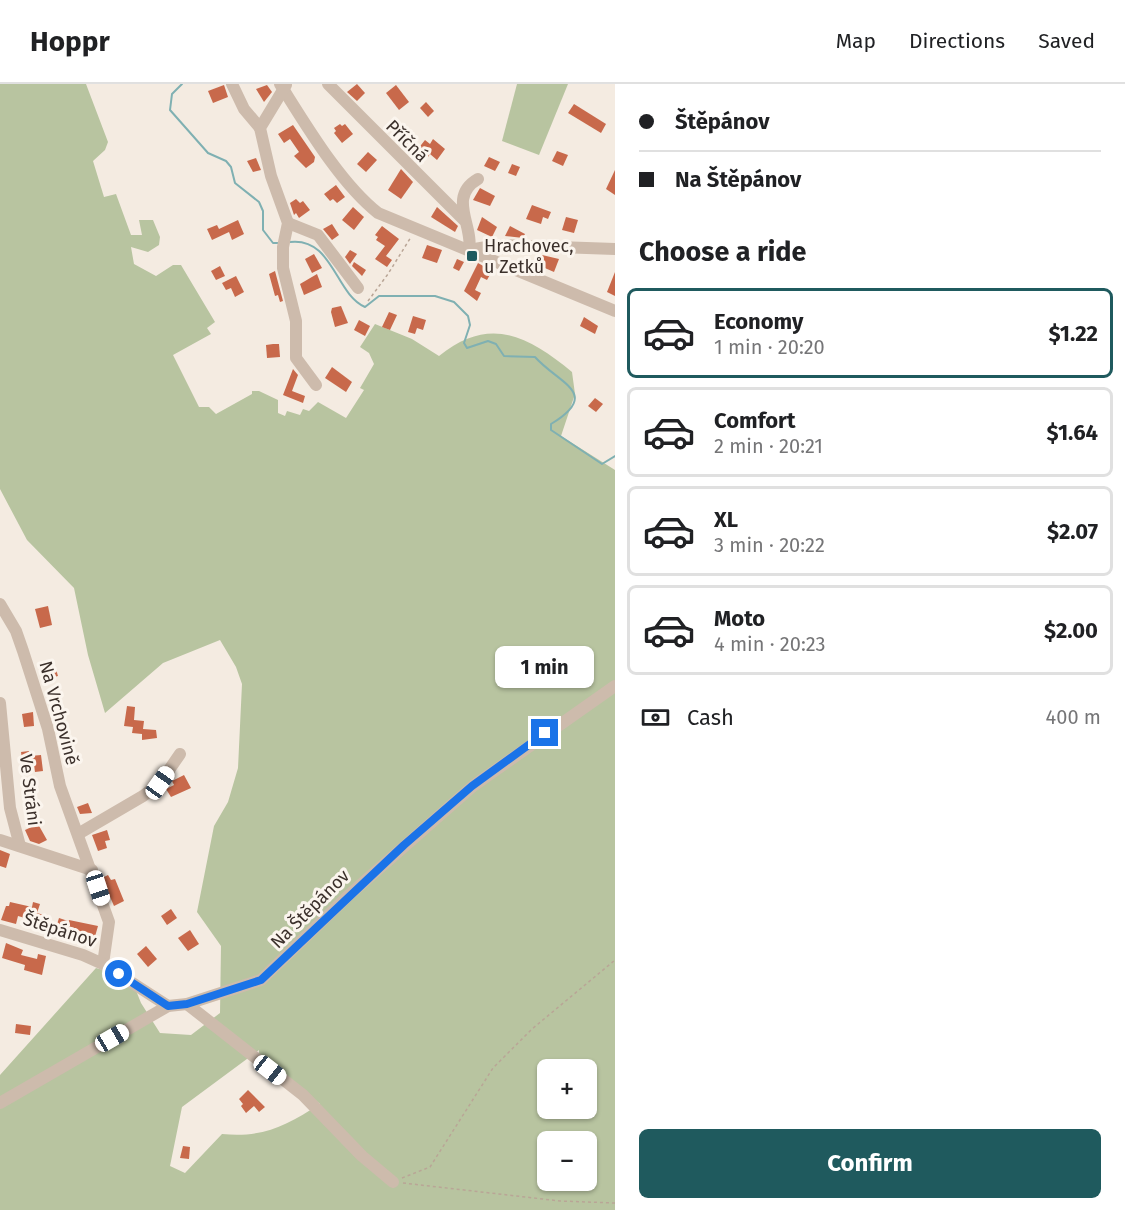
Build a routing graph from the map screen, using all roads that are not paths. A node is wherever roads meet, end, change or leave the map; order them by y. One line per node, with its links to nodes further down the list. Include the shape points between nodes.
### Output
1 (232, 84): 4 (street, via 244,109)
2 (328, 84): 6 (street, Příčná)
3 (284, 86): 4 (street); 9 (street, via 364,202 378,213)
4 (260, 128): 7 (street, via 271,176)
5 (478, 179): 6 (street, via 463,197)
6 (464, 220): 9 (street, via 471,241)
7 (288, 223): 10 (street, via 318,235); 12 (street, via 283,268 296,321 296,358)
8 (615, 249): 9 (street, via 498,246)
9 (469, 250): 11 (street)
10 (358, 288)
11 (615, 311)
12 (316, 385)
13 (0, 604): 17 (street, Na Vrchovině, via 23,651 48,729 60,786)
14 (615, 686): 23 (street, Na Štěpánov, via 472,786 261,980)
15 (0, 703): 19 (street, Ve Stráni, via 10,808)
16 (180, 754): 17 (street, via 160,783)
17 (78, 834): 20 (street, Na Vrchovině)
18 (0, 840): 19 (street, Ve Stráni)
19 (20, 846): 20 (street, Ve Stráni)
20 (92, 870): 22 (street, Na Vrchovině, via 109,922)
21 (0, 930): 22 (street, Štěpánov)
22 (103, 964): 24 (street, Štěpánov)
23 (187, 1004): 24 (street, Na Štěpánov); 26 (street, via 303,1095)
24 (168, 1006): 25 (street, Na Štěpánov)
25 (0, 1103)
26 (393, 1182)

